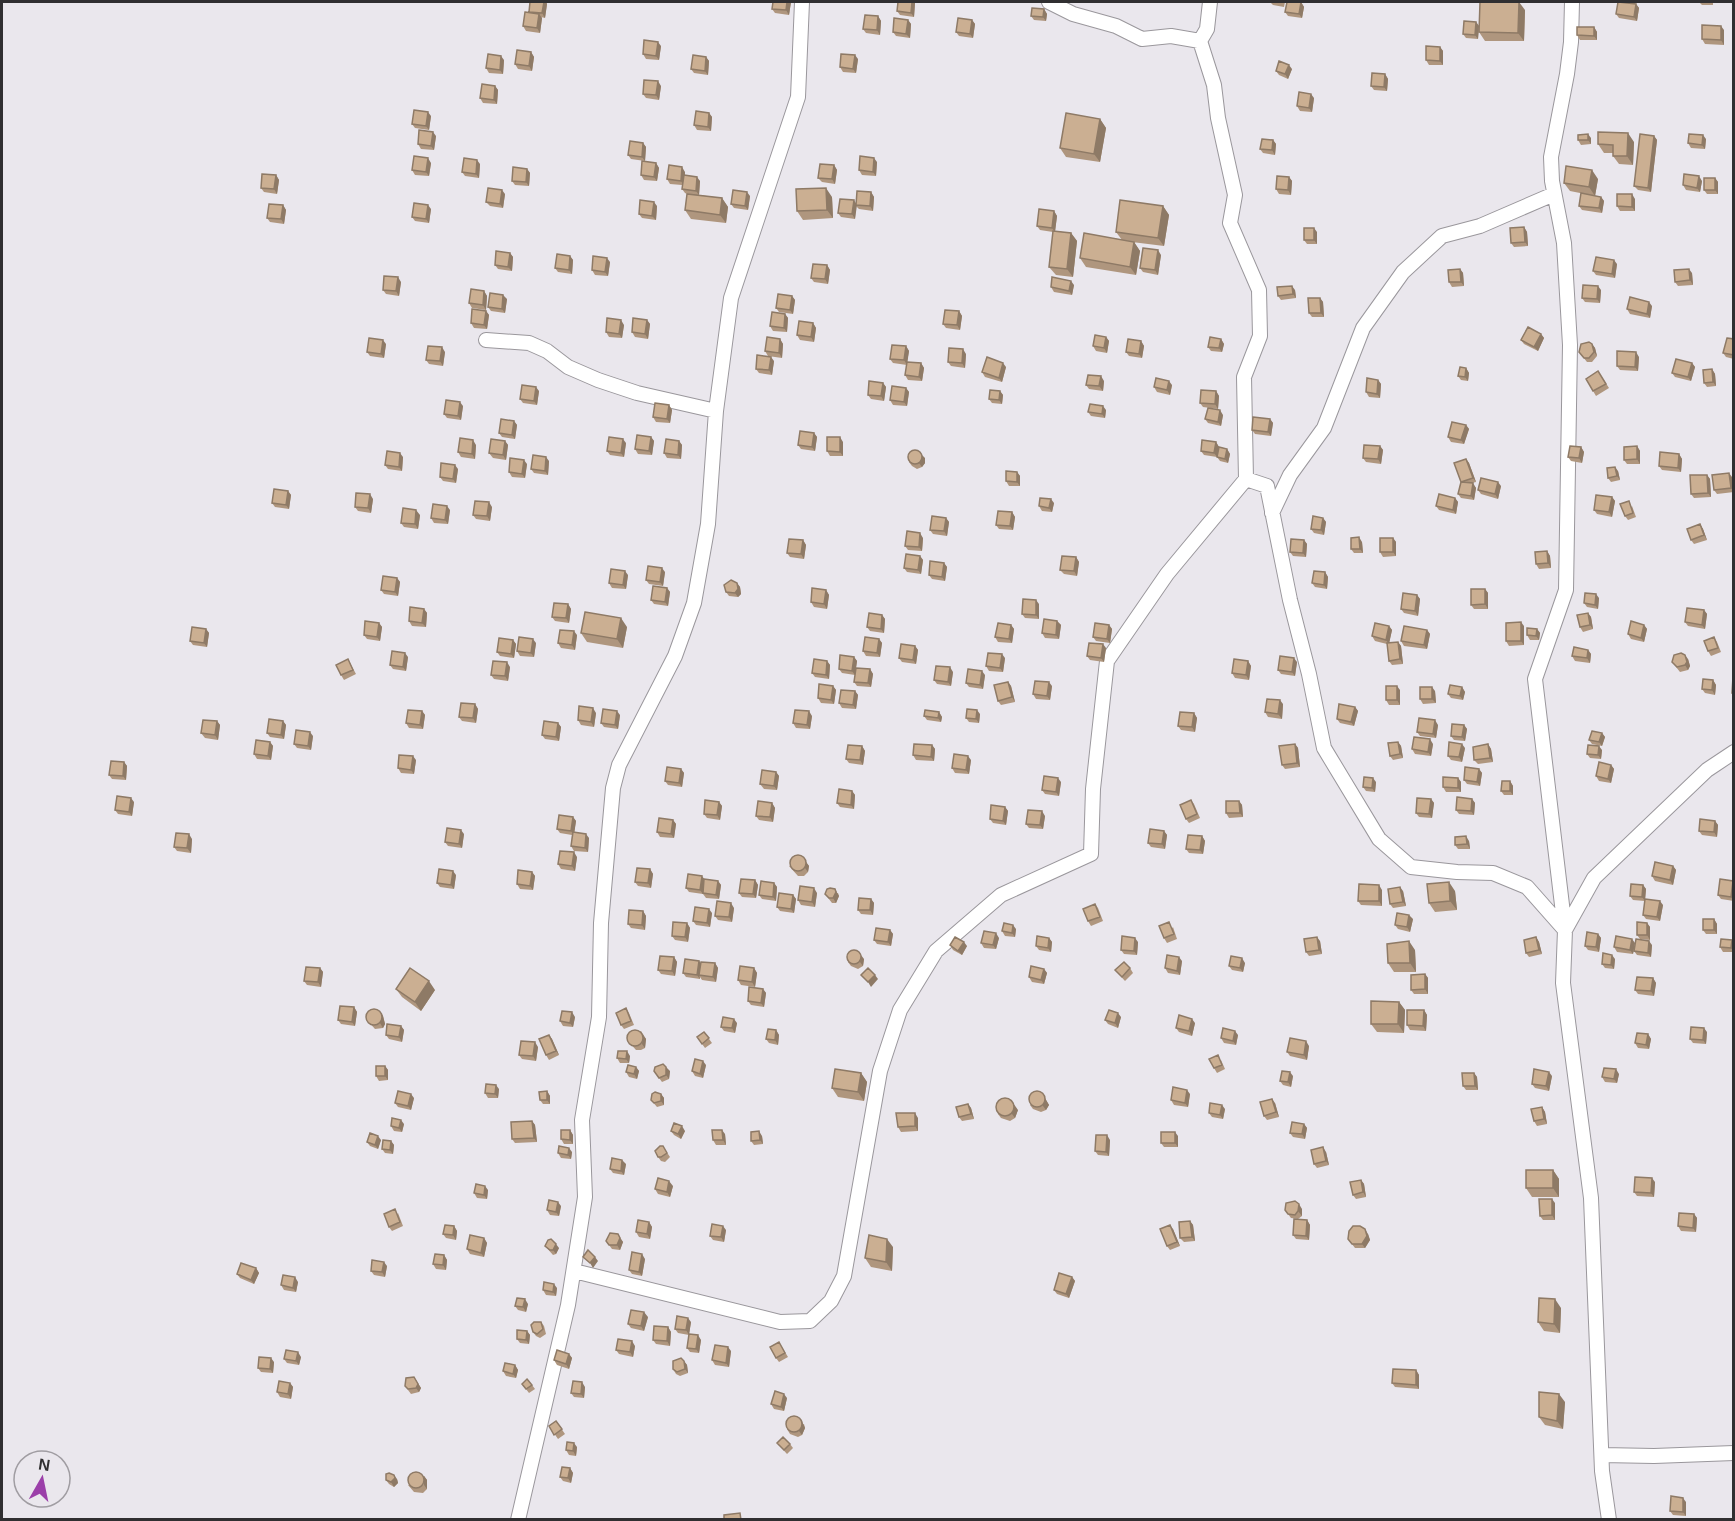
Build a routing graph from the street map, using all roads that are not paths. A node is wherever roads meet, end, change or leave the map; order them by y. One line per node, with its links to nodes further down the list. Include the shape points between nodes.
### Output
1 (802, 2): 8 (street, via 798,98 731,298)
2 (1049, 2): 5 (street, via 1142,39 1171,36)
3 (1209, 2): 5 (street, via 1207,29)
4 (1572, 2): 6 (street, via 1567,74 1551,157)
5 (1200, 41): 9 (street, via 1214,85 1235,195 1230,223 1259,290 1260,336 1244,377)
6 (1554, 194): 10 (street, via 1480,226 1442,236 1403,272 1363,328 1324,428 1290,474); 12 (street, via 1564,243 1570,345 1566,590 1535,679)
7 (486, 340): 8 (street, via 529,343 568,368 598,380)
8 (716, 411): 13 (street, via 708,524 694,603 675,656 619,765 613,788 601,923 599,1017 582,1120 585,1197)
9 (1246, 479): 10 (street, via 1267,486); 13 (street, via 1167,574 1107,661 1093,789 1091,854 1001,895 936,951 900,1010 880,1071 844,1276 831,1301 810,1321 780,1322)
10 (1272, 513): 12 (street, via 1324,748 1379,839 1411,867 1493,873 1527,887)
11 (1734, 752): 12 (street, via 1707,770 1594,878)
12 (1565, 930): 15 (street, via 1563,983 1591,1198)
13 (574, 1271): 16 (street)
14 (1734, 1453): 15 (street)
15 (1602, 1455): 17 (street)
16 (518, 1520)
17 (1609, 1520)

